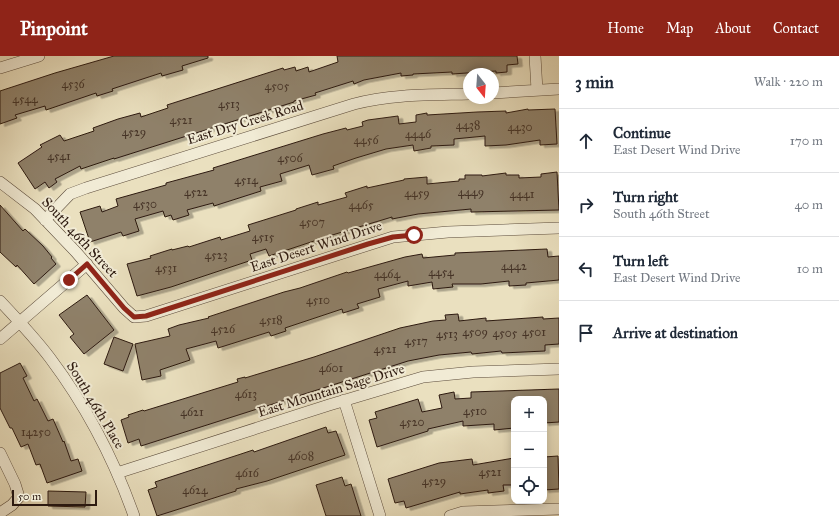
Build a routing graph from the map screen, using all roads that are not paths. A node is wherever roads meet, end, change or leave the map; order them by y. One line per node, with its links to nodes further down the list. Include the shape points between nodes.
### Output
1 (39, 56): 3 (street)
2 (534, 56): 5 (street)
3 (0, 68)
4 (559, 89): 5 (street)
5 (537, 90): 6 (street)
6 (499, 93)
7 (463, 94): 9 (street, East Dry Creek Road, via 393,97 354,104 70,194)
8 (0, 182): 9 (street, South 46th Street)
9 (45, 220): 11 (street, South 46th Street)
10 (559, 228): 13 (street, East Desert Wind Drive, via 448,232 393,237 146,316)
11 (87, 264): 13 (street, South 46th Street); 14 (street)
12 (0, 301): 14 (street, South 46th Place)
13 (134, 317)
14 (20, 322): 15 (street); 19 (street, South 46th Place, via 49,357 76,396)
15 (0, 339)
16 (559, 369): 17 (street, East Mountain Sage Drive, via 423,377)
17 (344, 400): 19 (street, East Mountain Sage Drive); 23 (street)
18 (0, 453): 21 (street, via 19,496 12,505)
19 (117, 473): 22 (street, South 46th Place)
20 (559, 509): 24 (street, via 463,512)
21 (0, 513)
22 (134, 516)
23 (380, 516)
24 (450, 516)

